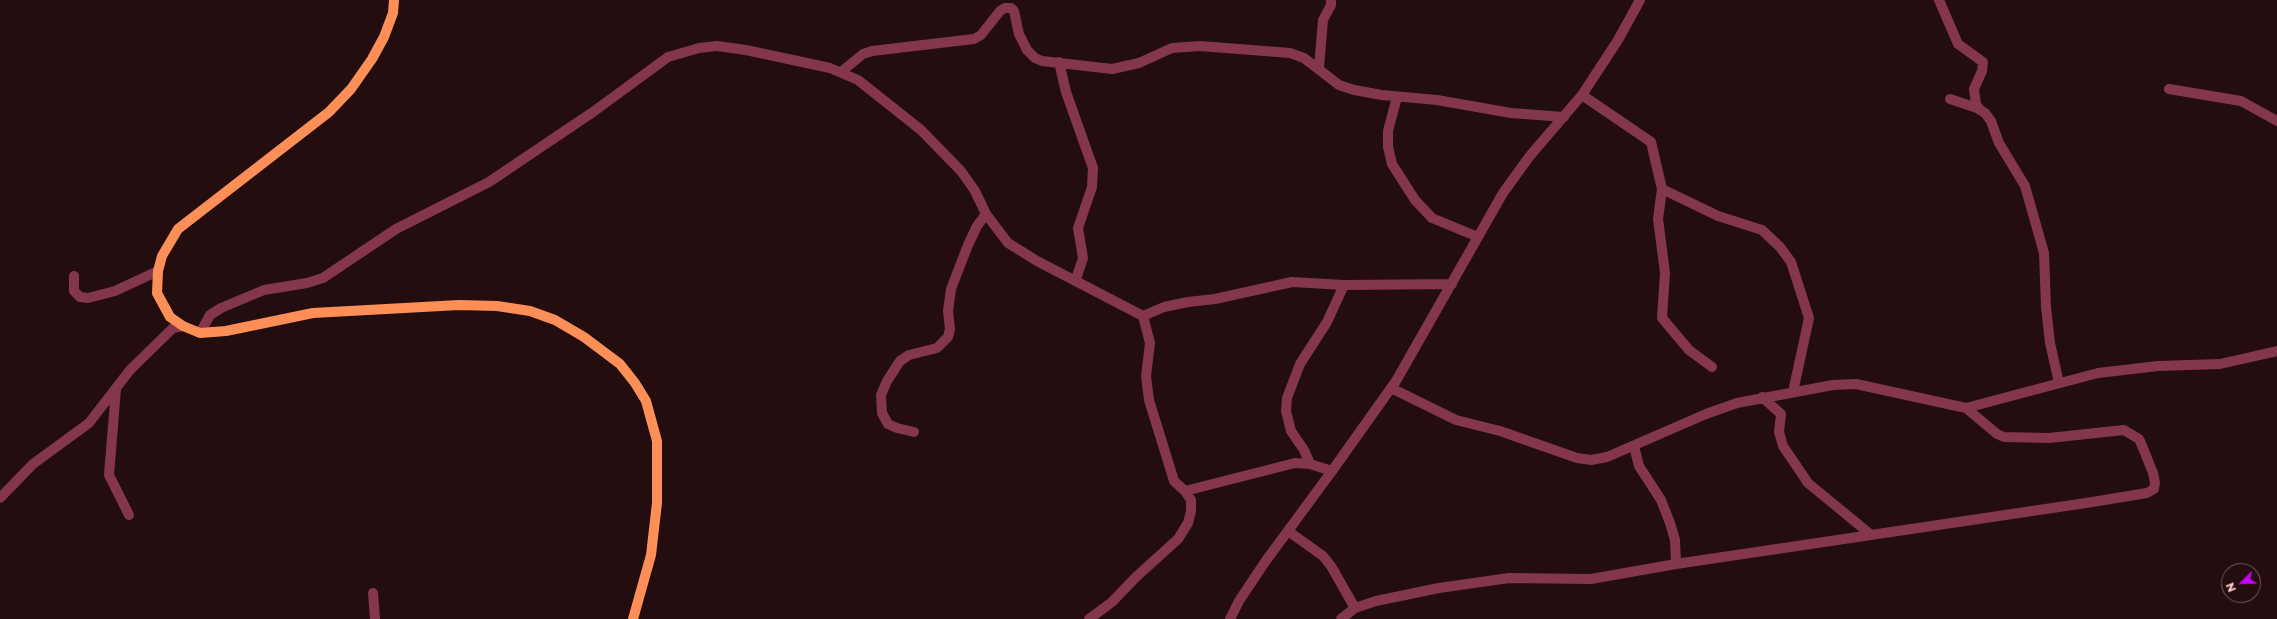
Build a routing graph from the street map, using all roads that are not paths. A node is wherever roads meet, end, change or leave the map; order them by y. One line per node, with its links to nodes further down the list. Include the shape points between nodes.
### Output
1 (394, 0): 18 (main road, via 393,13 378,47 351,89 329,112 184,222 172,236)
2 (1331, 0): 6 (street, via 1323,20)
3 (1640, 0): 9 (street, via 1618,40)
4 (1939, 0): 12 (street, via 1958,44 1983,62 1974,88 1976,104)
5 (1059, 62): 6 (street, via 1112,68 1139,63 1172,48 1200,46 1290,53); 7 (street, via 1035,58 1027,50 1019,34 1014,11 1005,8 981,35 974,39 872,51 863,54); 20 (street, via 1066,92 1093,168 1092,187 1078,228 1083,258)
6 (1319, 67): 10 (street, via 1339,84 1354,90)
7 (841, 72): 16 (street, via 858,80 921,130 969,181); 25 (street, via 746,50 717,46 668,57 593,112 489,182 396,229 324,278 264,290 221,308 210,315)
8 (2169, 89): 14 (street, via 2241,101)
9 (1582, 95): 13 (street); 15 (street, via 1651,142)
10 (1397, 97): 13 (street, via 1437,100 1511,113); 17 (street, via 1388,131 1392,164 1415,200 1432,218)
11 (1950, 99): 12 (street)
12 (1980, 110): 28 (street, via 1991,121 1999,143 2026,186 2032,206 2044,253 2049,337)
13 (1564, 117): 17 (street, via 1516,175)
14 (2277, 121)
15 (1662, 189): 27 (street, via 1658,219 1665,274 1662,318 1689,350); 31 (street, via 1718,216 1762,230 1791,262 1809,318)
16 (986, 214): 20 (street, via 1008,243); 34 (street, via 968,244 951,289 948,337 937,348 909,355 900,361 890,375 881,396 882,413 888,424)
17 (1478, 237): 21 (street)
18 (158, 271): 19 (street, via 115,291 88,298 77,295); 24 (main road, via 157,293 165,310)
19 (74, 276)
20 (1076, 280): 23 (street)
21 (1452, 284): 22 (street); 29 (street)
22 (1344, 285): 23 (street, via 1292,282 1164,307); 36 (street, via 1327,322 1300,364 1287,398 1286,411 1291,431)
23 (1143, 316): 38 (street, via 1150,343 1146,376 1149,400 1174,481)
24 (183, 326): 25 (main road); 30 (street, via 173,328 130,370)
25 (200, 332): 47 (main road, via 226,331 313,313 459,305 497,306 530,311 555,320 584,337 620,364 635,383 646,401 657,440 657,503 651,555)
26 (2277, 351): 28 (street, via 2220,364 2122,369)
27 (1712, 367)
28 (2059, 383): 33 (street)
29 (1391, 388): 35 (street, via 1456,420 1500,431 1577,458 1607,458); 37 (street)
30 (116, 389): 39 (street, via 89,423 33,464); 40 (street, via 109,475)
31 (1793, 392): 32 (street); 33 (street, via 1856,384)
32 (1762, 397): 35 (street, via 1706,414); 42 (street, via 1780,414 1779,432 1782,446 1808,483)
33 (1966, 408): 42 (street, via 2004,437 2049,438 2124,430 2139,439 2153,473 2154,489 2148,493 2086,503)
34 (914, 432)
35 (1634, 446): 43 (street, via 1639,466 1661,500 1670,522 1675,540)
36 (1310, 464): 37 (street); 38 (street, via 1285,465)
37 (1332, 471): 41 (street)
38 (1185, 491): 48 (street, via 1191,500 1191,511 1188,523 1178,539 1136,576 1112,602)
39 (0, 498)
40 (128, 515)
41 (1288, 531): 45 (street, via 1323,556); 49 (street, via 1239,600)
42 (1870, 534): 43 (street)
43 (1676, 564): 45 (street, via 1591,579 1509,578 1439,588)
44 (373, 593): 46 (street)
45 (1355, 608): 50 (street)
46 (375, 619)
47 (632, 619)
48 (1089, 619)
49 (1230, 619)
50 (1341, 619)

